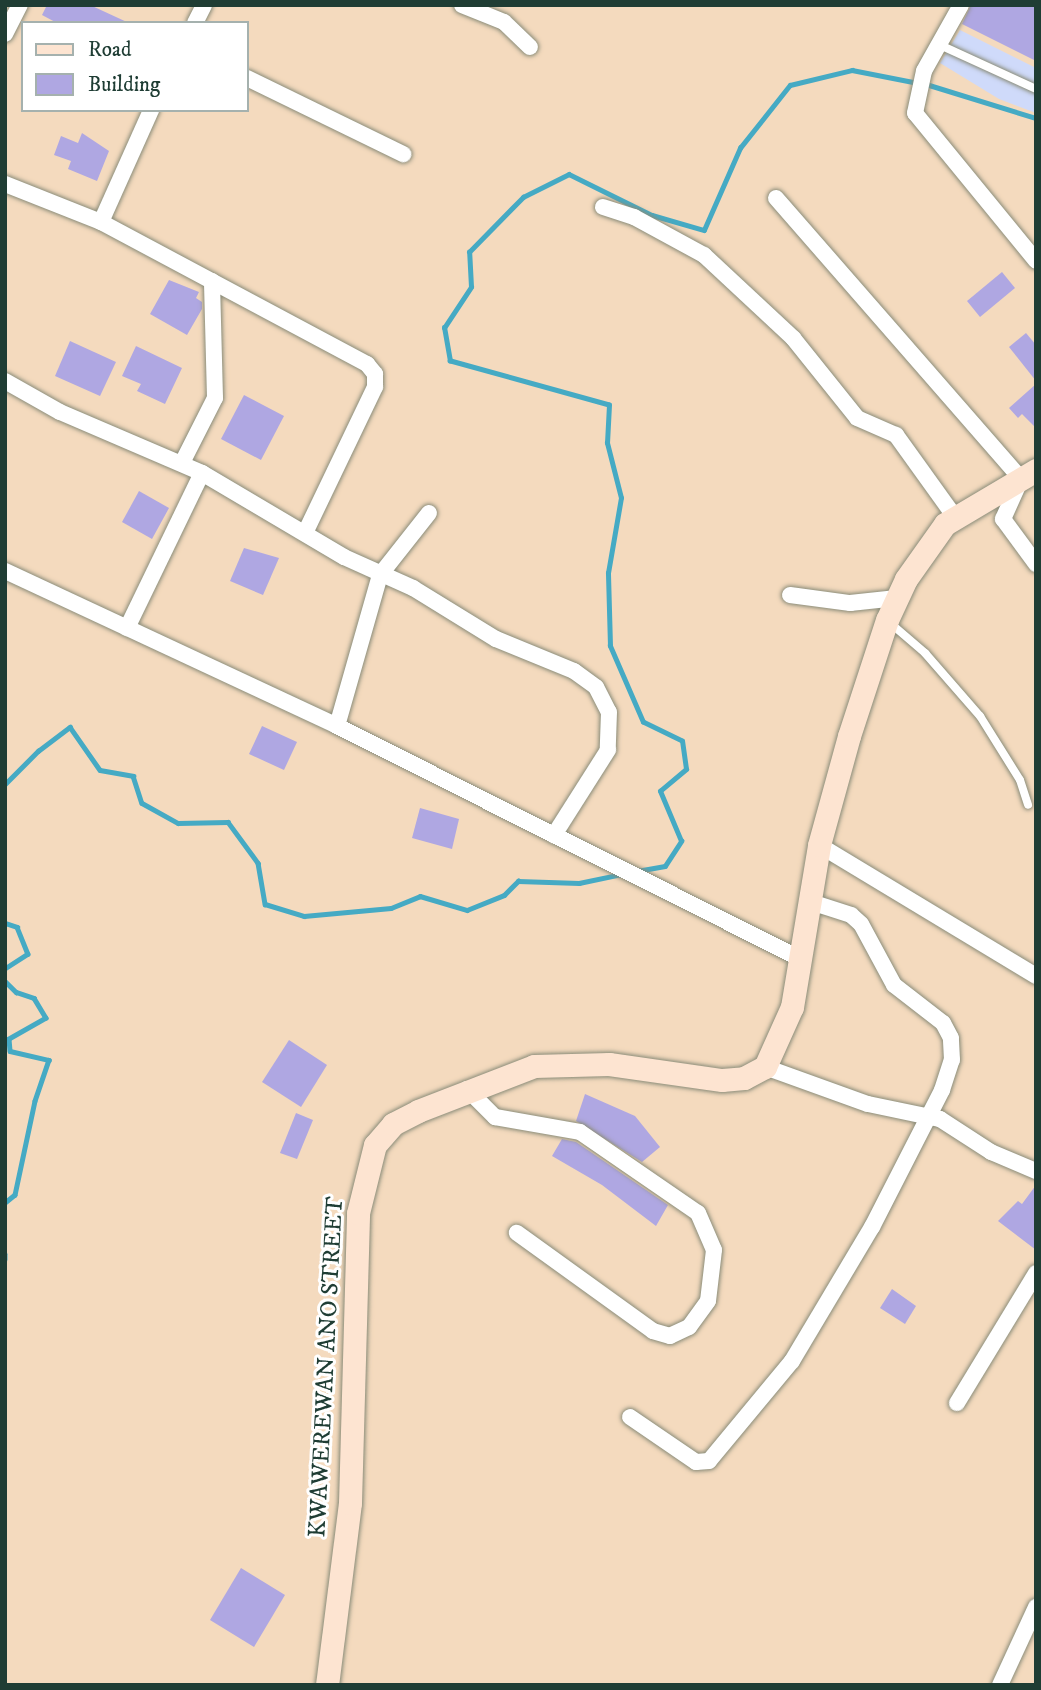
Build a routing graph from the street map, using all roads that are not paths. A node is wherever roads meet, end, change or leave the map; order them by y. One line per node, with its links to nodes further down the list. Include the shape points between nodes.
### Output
1 (20, 5): 6 (street)
2 (204, 5): 5 (street)
3 (462, 5): 8 (street, via 504,22)
4 (961, 5): 7 (street)
5 (196, 21)
6 (5, 34)
7 (940, 44): 10 (lane); 17 (street, via 924,71 915,113)
8 (530, 47)
9 (248, 78): 12 (street)
10 (1036, 89)
11 (150, 112): 16 (street)
12 (403, 154)
13 (5, 184): 16 (street)
14 (776, 198): 22 (street)
15 (603, 207): 24 (street, via 634,217 704,255 793,338 857,418 896,435)
16 (102, 222): 18 (street)
17 (1036, 261)
18 (212, 281): 20 (street, via 215,398); 25 (street, via 367,364 375,374 375,387)
19 (5, 381): 20 (street, via 60,412)
20 (182, 463): 21 (street)
21 (202, 473): 25 (street); 32 (street)
22 (1028, 474): 24 (street); 26 (street, via 1003,519)
23 (429, 513): 28 (street)
24 (955, 517): 30 (street, via 927,544)
25 (305, 533): 28 (street)
26 (1036, 564)
27 (5, 571): 32 (street)
28 (380, 575): 33 (street); 35 (street, via 413,588 496,639 574,671 596,687 609,712 608,750)
29 (790, 595): 30 (street, via 850,603)
30 (897, 597): 31 (street)
31 (887, 620): 34 (lane, via 925,653 980,716 1020,780); 36 (street)
32 (128, 628): 33 (street)
33 (337, 726): 35 (street)
34 (1028, 805)
35 (554, 835): 38 (street)
36 (819, 845): 37 (street); 39 (street)
37 (811, 902): 38 (street); 42 (street, via 850,915 861,925 884,974 910,1001 943,1023 951,1038 952,1060)
38 (801, 959): 40 (street, via 792,1007)
39 (1036, 976)
40 (765, 1067): 41 (street, KWAWEREWAN ANO STREET, via 744,1078 722,1080 609,1064 534,1066); 42 (street, via 868,1104)
41 (467, 1090): 44 (street, via 495,1117 580,1132 698,1213 714,1250 708,1301 689,1327 670,1336 653,1331); 49 (street, KWAWEREWAN ANO STREET, via 393,1124 375,1145 364,1178 358,1213 350,1503)
42 (928, 1116): 43 (street); 47 (street, via 872,1227 792,1361 709,1461 696,1462)
43 (1036, 1171)
44 (517, 1233)
45 (1036, 1273): 46 (street)
46 (957, 1403)
47 (630, 1417)
48 (1036, 1606): 50 (street)
49 (327, 1685)
50 (1000, 1685)

